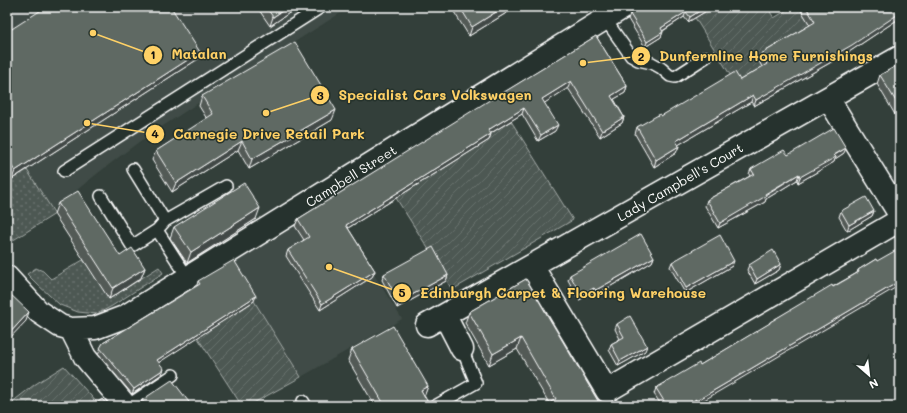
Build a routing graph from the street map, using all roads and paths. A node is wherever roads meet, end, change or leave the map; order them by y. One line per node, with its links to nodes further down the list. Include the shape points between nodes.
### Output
1 (321, 7): 8 (lane)
2 (624, 7): 3 (street, Campbell Street)
3 (605, 19): 4 (lane, via 631,56 662,68 670,76 675,77); 17 (street, Campbell Street)
4 (706, 57)
5 (900, 57): 6 (street, Lady Campbell's Court)
6 (828, 98): 11 (street); 15 (street, Lady Campbell's Court)
7 (132, 169): 13 (lane)
8 (64, 170)
9 (226, 186): 13 (lane)
10 (101, 196): 14 (lane, via 132,246)
11 (900, 215)
12 (900, 220): 21 (street)
13 (165, 221): 14 (lane)
14 (157, 230): 17 (lane)
15 (532, 266): 19 (street, Lady Campbell's Court, via 436,320); 21 (street)
16 (7, 276): 18 (street, via 39,312 60,326)
17 (188, 278): 18 (street, Campbell Street, via 124,317 95,328)
18 (71, 329): 22 (street, via 85,357)
19 (462, 349): 23 (lane, via 476,383)
20 (173, 375): 22 (lane)
21 (609, 399)
22 (126, 406)
23 (435, 406)

